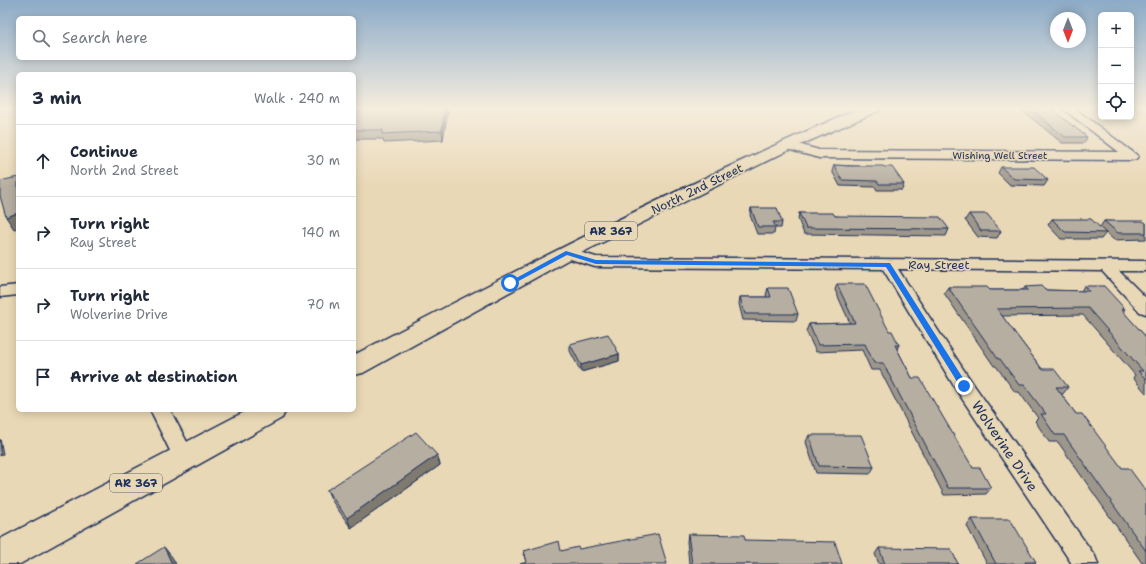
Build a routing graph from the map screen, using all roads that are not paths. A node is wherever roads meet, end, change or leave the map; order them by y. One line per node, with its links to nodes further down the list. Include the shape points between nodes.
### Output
1 (812, 134): 3 (main road, North 2nd Street / AR 367)
2 (1103, 134): 3 (street, Wishing Well Street, via 1132,156 820,154)
3 (787, 145): 4 (main road, North 2nd Street / AR 367)
4 (566, 253): 5 (street, Ray Street, via 596,262); 11 (main road, North 2nd Street / AR 367)
5 (888, 265): 6 (street, Ray Street); 16 (street, Wolverine Drive, via 964,386)
6 (1106, 266): 7 (street, Ray Street); 10 (street)
7 (1146, 266)
8 (16, 290): 9 (street)
9 (0, 292)
10 (1146, 308)
11 (356, 365)
12 (161, 412): 14 (street)
13 (268, 412): 14 (main road, AR 367)
14 (184, 457): 15 (main road, AR 367)
15 (0, 557)
16 (1086, 564)

